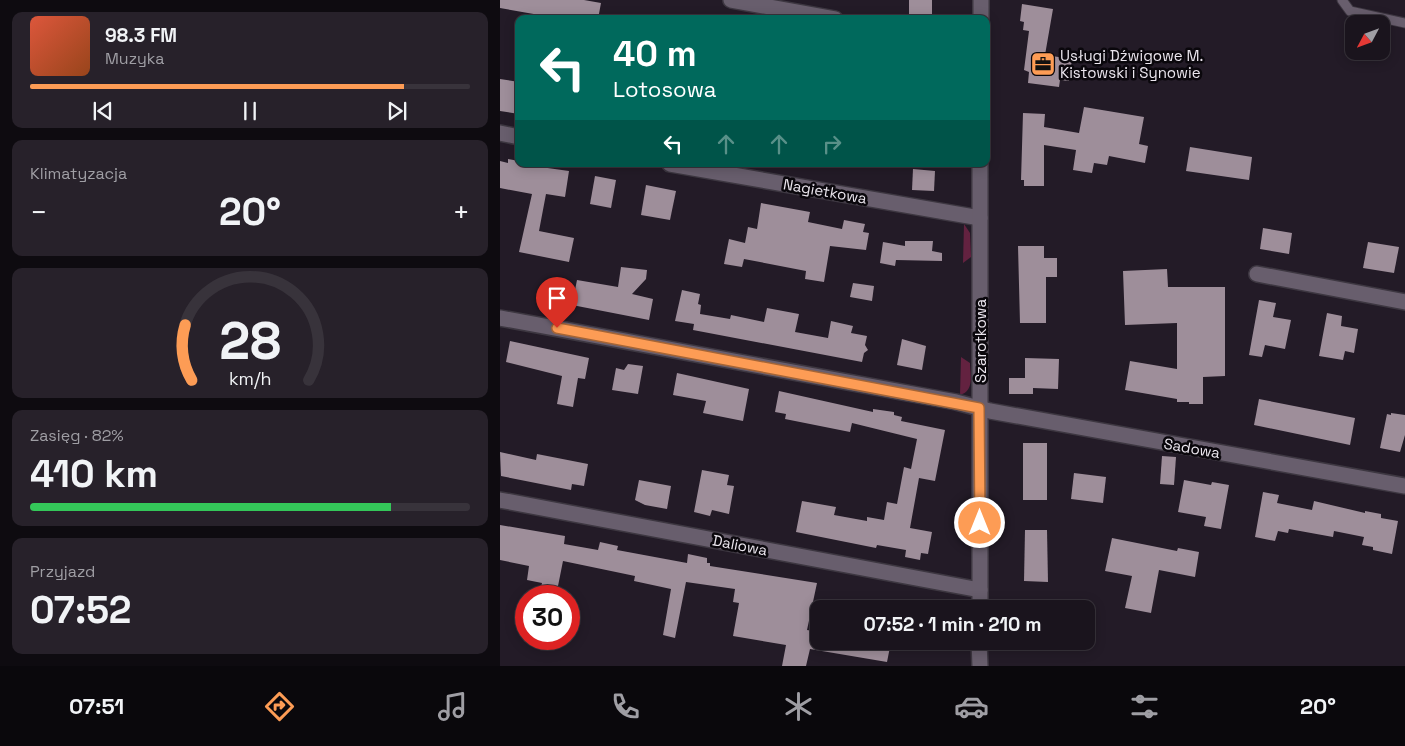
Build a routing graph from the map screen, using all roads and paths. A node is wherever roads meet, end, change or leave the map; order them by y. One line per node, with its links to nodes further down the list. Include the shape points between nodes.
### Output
1 (731, 0): 4 (street)
2 (981, 0): 5 (street)
3 (1342, 0): 6 (lane, via 1350,11)
4 (813, 15)
5 (981, 15)
6 (1405, 23)
7 (500, 134): 8 (street)
8 (515, 136)
9 (687, 167): 11 (street, Nagietkowa)
10 (980, 167): 11 (street, Szarotkowa)
11 (980, 218): 15 (street, Szarotkowa)
12 (1257, 274): 13 (street)
13 (1405, 302)
14 (500, 318): 15 (street, Sadowa)
15 (979, 408): 16 (street, Sadowa); 18 (street, Szarotkowa)
16 (1405, 486)
17 (500, 500): 18 (street, Daliowa)
18 (980, 590): 19 (street, Szarotkowa)
19 (980, 600)
20 (980, 650): 21 (street)
21 (980, 666)

